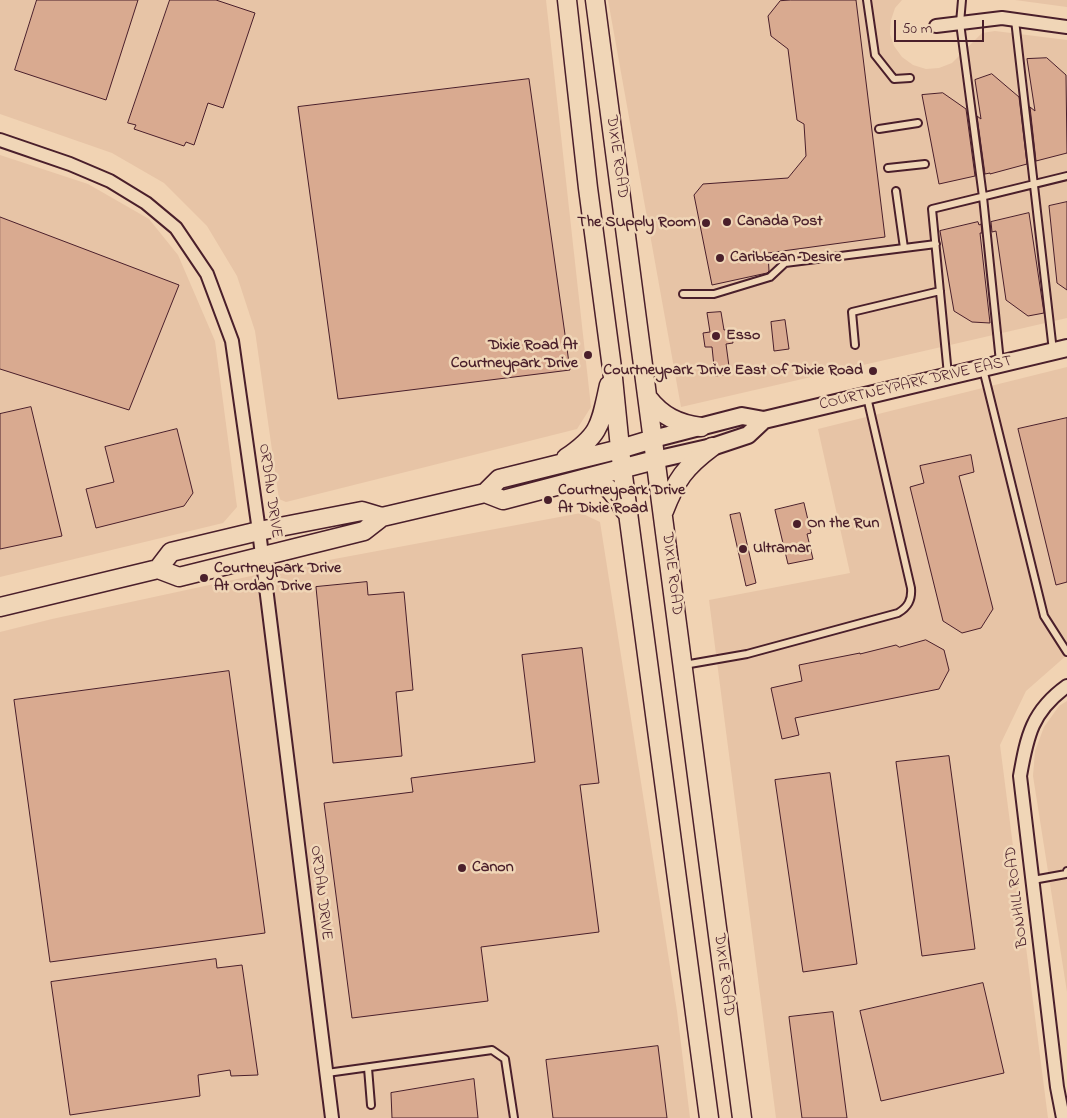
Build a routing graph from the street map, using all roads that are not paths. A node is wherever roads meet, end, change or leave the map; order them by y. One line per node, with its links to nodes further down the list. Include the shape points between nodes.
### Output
1 (567, 0): 26 (main road, DIXIE ROAD)
2 (595, 0): 30 (main road, DIXIE ROAD)
3 (867, 0): 9 (lane, via 875,55 894,79)
4 (962, 0): 6 (lane)
5 (1015, 20): 6 (street, via 1002,18); 8 (street); 16 (lane)
6 (960, 23): 7 (street); 18 (lane)
7 (936, 26)
8 (1067, 27)
9 (910, 78)
10 (918, 124): 11 (lane)
11 (879, 129)
12 (0, 140): 44 (street, ORDAN DRIVE, via 110,181 146,203 176,228 198,260 207,274 232,341)
13 (924, 164): 14 (lane)
14 (888, 168)
15 (1067, 176): 16 (lane)
16 (1034, 184): 18 (lane); 24 (lane)
17 (896, 191): 20 (lane)
18 (983, 197): 19 (lane, via 932,209); 25 (lane)
19 (936, 244): 20 (lane); 21 (lane)
20 (904, 248): 22 (lane, via 785,263 770,277 714,294)
21 (940, 291): 23 (lane, via 852,312); 28 (lane)
22 (684, 294)
23 (855, 345)
24 (1060, 349): 25 (street, COURTNEYPARK DRIVE EAST)
25 (1001, 363): 27 (street, COURTNEYPARK DRIVE EAST)
26 (612, 368): 35 (main road, DIXIE ROAD); 37 (main road, via 597,430 582,447)
27 (983, 368): 28 (street, COURTNEYPARK DRIVE EAST); 48 (lane, via 1044,616)
28 (948, 376): 29 (street, COURTNEYPARK DRIVE EAST)
29 (866, 395): 31 (street, COURTNEYPARK DRIVE EAST); 49 (lane, via 912,588 905,609 747,654)
30 (648, 398): 32 (main road, via 665,416 676,422); 33 (main road, DIXIE ROAD)
31 (764, 420): 32 (street, COURTNEYPARK DRIVE EAST, via 742,416); 34 (street, COURTNEYPARK DRIVE EAST, via 748,435)
32 (701, 427): 33 (street, COURTNEYPARK DRIVE EAST)
33 (653, 439): 35 (main road, COURTNEYPARK DRIVE EAST); 36 (main road, DIXIE ROAD)
34 (712, 447): 36 (street, COURTNEYPARK DRIVE EAST); 41 (main road, via 694,460 674,486)
35 (620, 449): 37 (main road, COURTNEYPARK DRIVE EAST); 38 (main road, DIXIE ROAD)
36 (655, 460): 38 (main road, COURTNEYPARK DRIVE EAST); 41 (main road, DIXIE ROAD)
37 (557, 464): 40 (main road, COURTNEYPARK DRIVE EAST, via 499,479)
38 (622, 468): 39 (main road, COURTNEYPARK DRIVE EAST); 42 (main road, DIXIE ROAD)
39 (580, 478): 40 (main road, COURTNEYPARK DRIVE EAST, via 503,500); 42 (main road, via 605,485)
40 (485, 493): 43 (main road, COURTNEYPARK DRIVE EAST)
41 (663, 514): 49 (main road, DIXIE ROAD)
42 (629, 516): 58 (main road, DIXIE ROAD)
43 (382, 518): 44 (main road, via 362,510); 45 (main road, COURTNEYPARK DRIVE EAST, via 364,531)
44 (258, 531): 45 (street, ORDAN DRIVE); 46 (main road, via 171,552)
45 (262, 556): 46 (main road, COURTNEYPARK DRIVE EAST, via 179,577); 54 (street, ORDAN DRIVE)
46 (158, 569): 47 (main road)
47 (0, 607)
48 (1067, 652)
49 (683, 665): 59 (main road, DIXIE ROAD)
50 (1067, 686): 52 (street, BONHILL ROAD, via 1053,696 1036,718 1026,742 1020,776)
51 (1067, 873): 52 (lane)
52 (1032, 880): 60 (street, BONHILL ROAD)
53 (368, 1068): 54 (lane); 55 (lane); 57 (lane, via 492,1050 505,1060)
54 (327, 1074): 56 (street, ORDAN DRIVE)
55 (371, 1105)
56 (332, 1118)
57 (514, 1118)
58 (709, 1118)
59 (742, 1118)
60 (1063, 1118)

